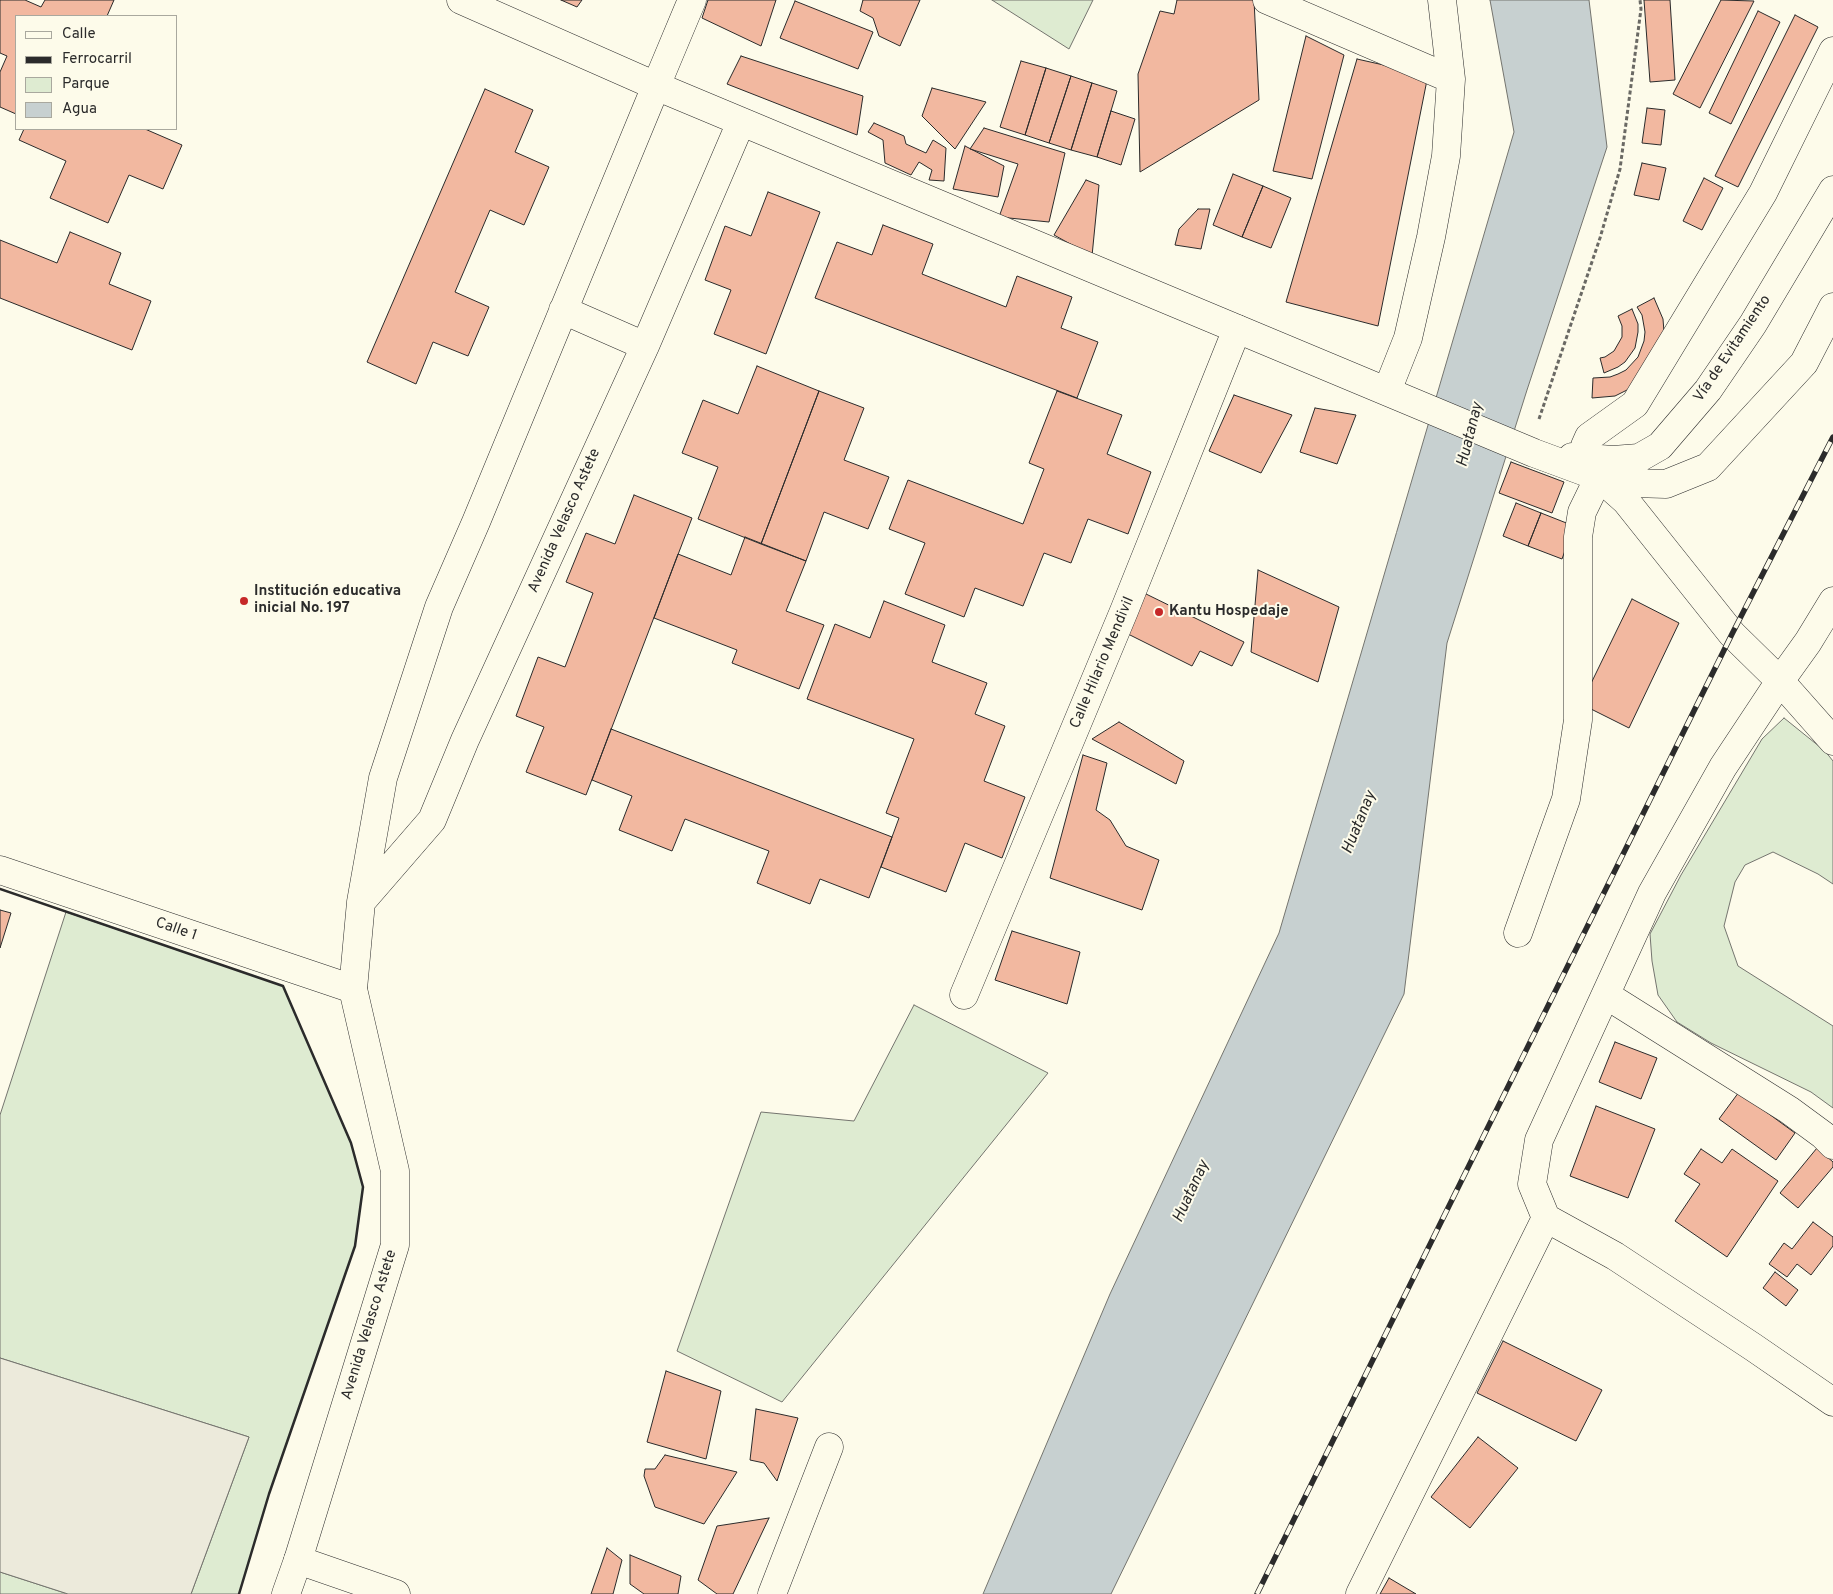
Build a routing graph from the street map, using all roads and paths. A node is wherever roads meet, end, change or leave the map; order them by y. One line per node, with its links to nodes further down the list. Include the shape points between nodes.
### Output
1 (461, 0): 8 (main road, Vía de Evitamiento)
2 (692, 0): 8 (main road, Avenida Velasco Astete)
3 (1267, 0): 7 (main road)
4 (1442, 0): 7 (main road)
5 (1640, 0): 16 (path, via 1620,169 1600,238)
6 (1833, 51): 17 (main road, via 1762,193 1635,404 1589,437 1586,446)
7 (1451, 79): 15 (main road, via 1446,156)
8 (656, 86): 9 (main road, Vía de Evitamiento); 12 (main road, Avenida Velasco Astete)
9 (741, 122): 13 (main road, Vía de Evitamiento); 14 (main road, Avenida Velasco Astete)
10 (1833, 190): 17 (main road, Vía de Evitamiento, via 1753,324 1708,390 1660,446 1639,458 1613,460)
11 (1833, 307): 17 (main road, Vía de Evitamiento, via 1804,363 1708,467 1666,484 1632,483)
12 (563, 310): 14 (main road); 22 (main road, Avenida Velasco Astete, via 436,616 383,778)
13 (1237, 329): 15 (main road, Vía de Evitamiento); 25 (main road, Calle Hilario Mendivil)
14 (644, 346): 22 (main road, Avenida Velasco Astete, via 465,740 432,820)
15 (1398, 396): 16 (main road, Vía de Evitamiento)
16 (1525, 449): 17 (main road, Vía de Evitamiento)
17 (1592, 467): 19 (main road, via 1626,501 1732,634); 23 (main road, via 1578,537 1578,720 1566,799)
18 (1833, 601): 19 (main road)
19 (1780, 681): 20 (main road); 26 (main road, via 1723,767 1652,893)
20 (1833, 741)
21 (0, 870): 24 (main road, Calle 1)
22 (361, 902): 24 (main road, Avenida Velasco Astete)
23 (1518, 933)
24 (352, 989): 31 (main road, Avenida Velasco Astete, via 395,1172 395,1246)
25 (964, 995)
26 (1606, 995): 27 (main road, via 1789,1110); 28 (main road, via 1539,1140 1532,1184)
27 (1833, 1145)
28 (1546, 1218): 29 (main road, via 1615,1256); 35 (main road)
29 (1833, 1402)
30 (829, 1447): 34 (main road)
31 (298, 1560): 32 (main road, Avenida Velasco Astete); 33 (main road)
32 (286, 1594)
33 (396, 1594)
34 (772, 1594)
35 (1360, 1594)

